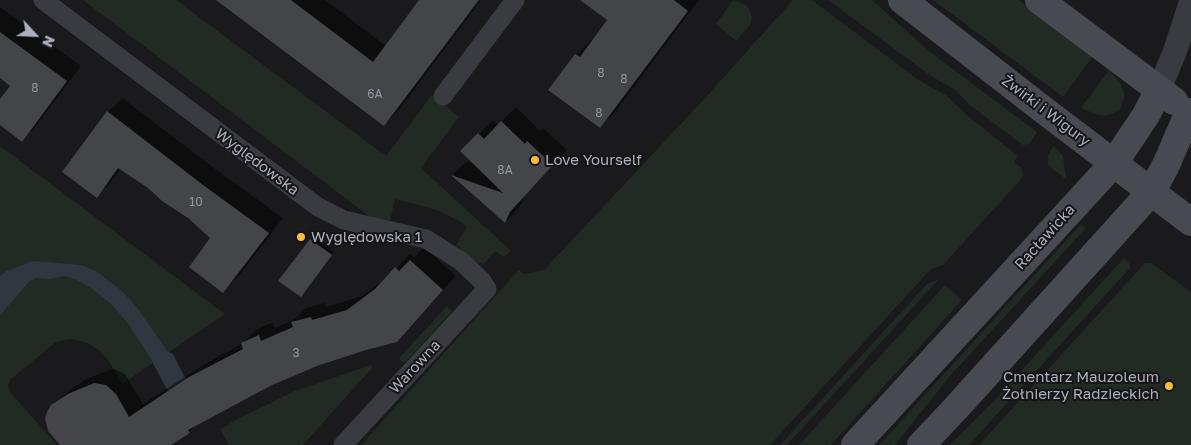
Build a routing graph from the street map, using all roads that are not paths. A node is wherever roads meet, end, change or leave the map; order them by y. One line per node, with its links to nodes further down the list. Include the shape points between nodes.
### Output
1 (43, 0): 12 (street, Wyględowska, via 318,207 344,220 426,239 461,261 482,280)
2 (515, 0): 7 (street)
3 (902, 0): 9 (main road, Żwirki i Wigury)
4 (1039, 0): 6 (main road)
5 (1191, 2): 6 (street, Racławicka)
6 (1159, 90): 8 (main road); 9 (main road, Racławicka)
7 (443, 96)
8 (1190, 110): 10 (main road)
9 (1114, 162): 10 (main road, Żwirki i Wigury); 14 (main road, Racławicka)
10 (1152, 191): 11 (main road, Żwirki i Wigury); 15 (main road)
11 (1191, 222)
12 (486, 289): 13 (street, Warowna)
13 (343, 445)
14 (855, 445)
15 (921, 445)

